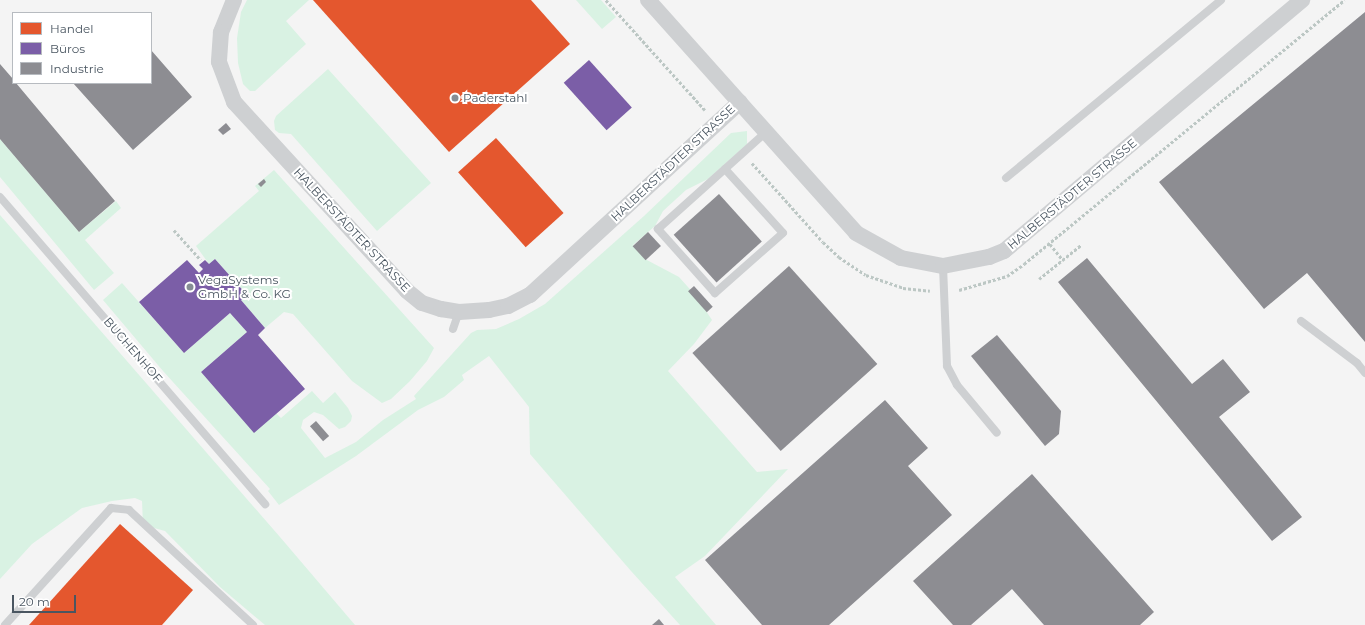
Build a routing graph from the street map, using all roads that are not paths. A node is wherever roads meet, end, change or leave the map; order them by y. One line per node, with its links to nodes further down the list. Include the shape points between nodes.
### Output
1 (234, 0): 11 (street, HALBERSTÄDTER STRASSE, via 221,32 219,62 234,102 407,291 422,302)
2 (648, 0): 5 (street, HALBERSTÄDTER STRASSE)
3 (1221, 0): 8 (lane)
4 (1302, 0): 10 (street, HALBERSTÄDTER STRASSE, via 1004,251 989,257)
5 (740, 102): 6 (street, HALBERSTÄDTER STRASSE); 11 (street, HALBERSTÄDTER STRASSE, via 530,295 508,306)
6 (766, 132): 7 (lane); 10 (street, HALBERSTÄDTER STRASSE, via 856,233 901,258)
7 (725, 169): 7 (lane, via 658,229 715,293 782,233)
8 (1006, 178)
9 (0, 197): 16 (lane, BUCHENHOF)
10 (943, 266): 15 (lane, via 948,366 957,385)
11 (459, 312): 13 (lane)
12 (1301, 321): 14 (lane, via 1357,363)
13 (453, 329)
14 (1365, 373)
15 (997, 433)
16 (265, 504)
17 (5, 625): 18 (lane, via 111,508 129,510)
18 (253, 625)

